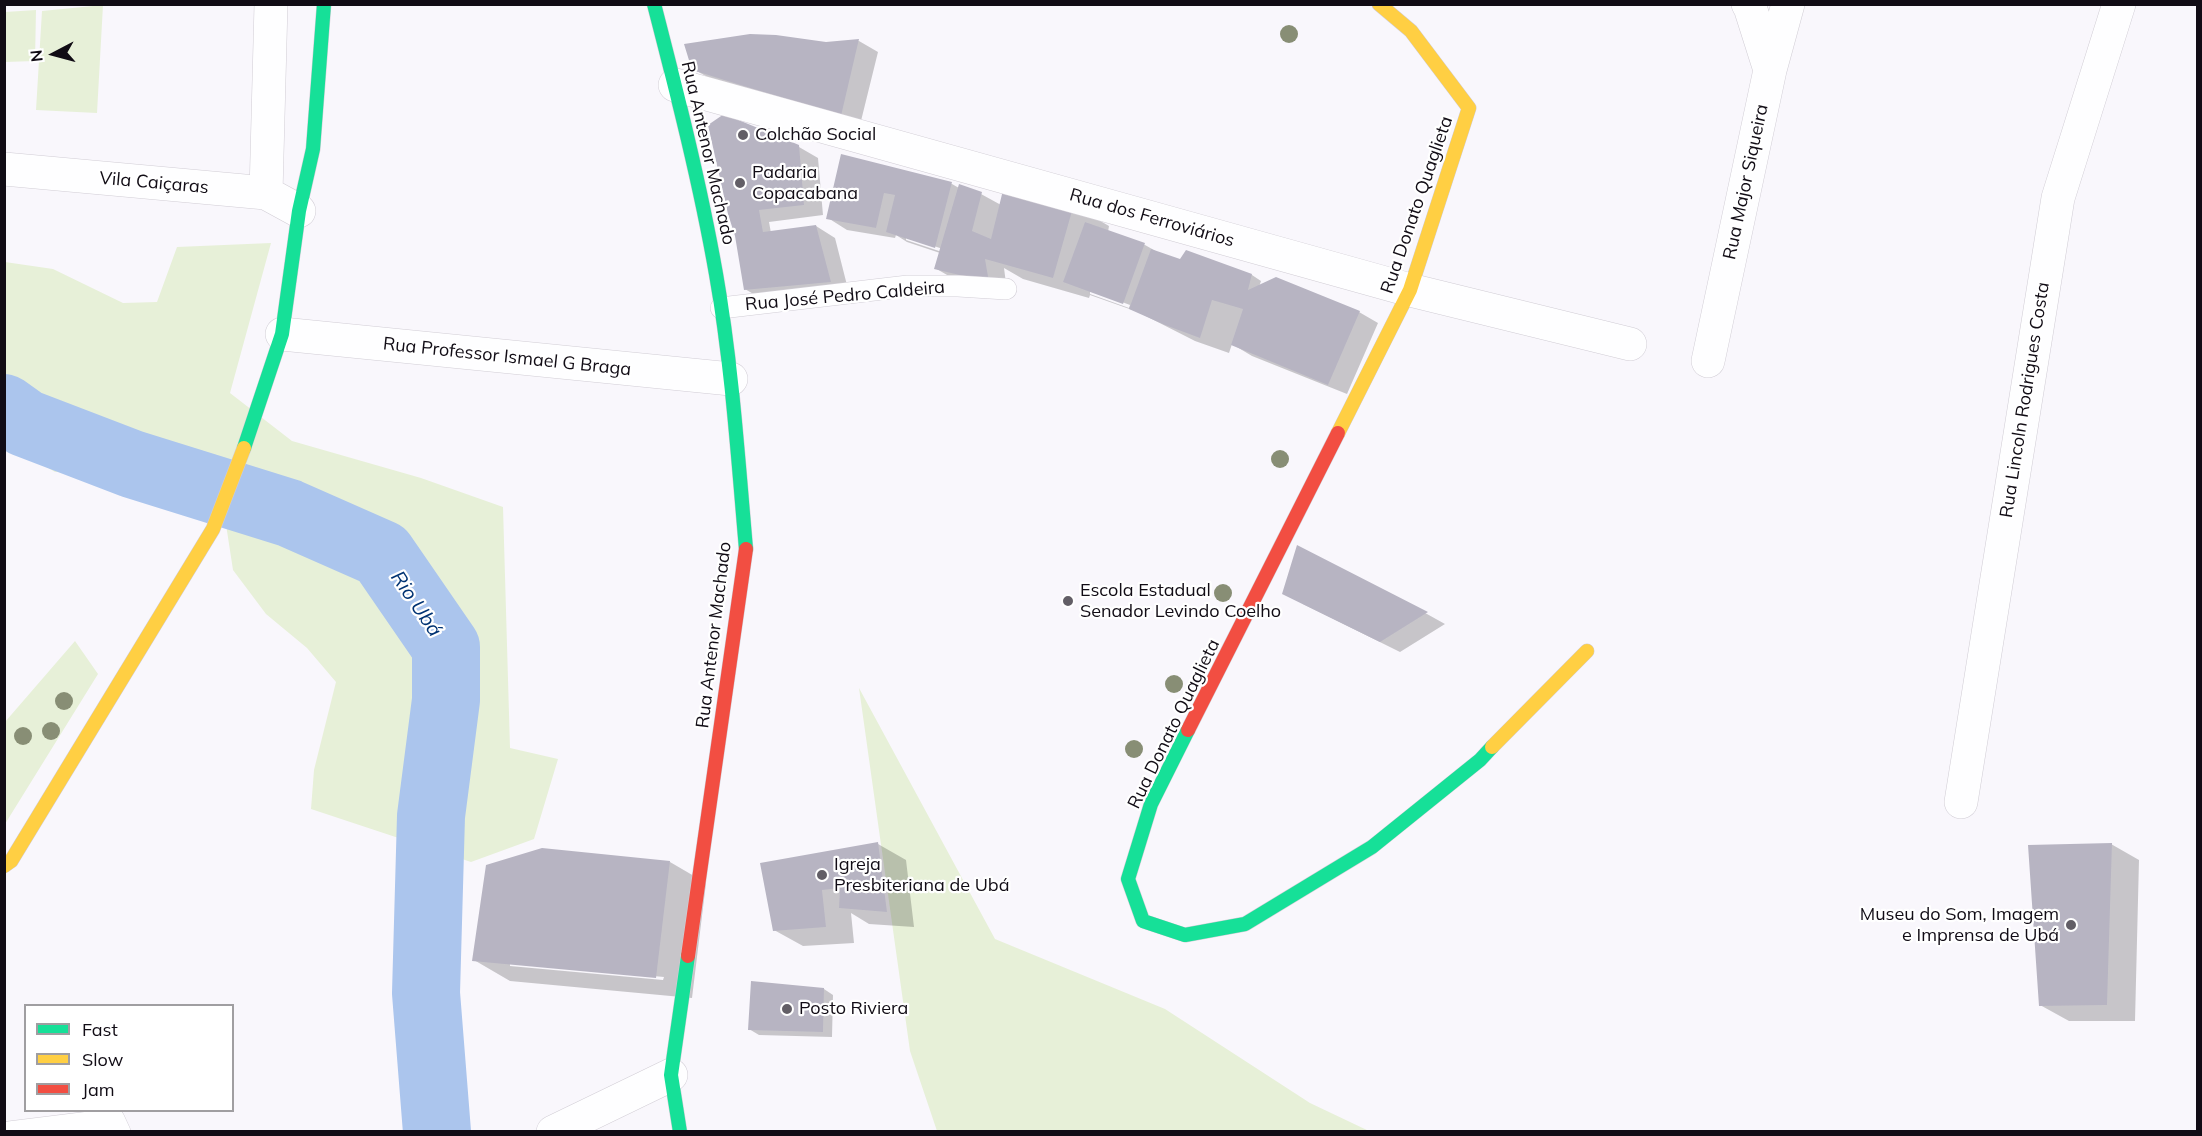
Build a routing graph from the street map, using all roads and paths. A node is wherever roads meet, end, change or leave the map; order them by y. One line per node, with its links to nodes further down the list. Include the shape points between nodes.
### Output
1 (272, 4): 11 (street)
2 (324, 4): 12 (street, via 313,149)
3 (654, 4): 9 (street, Rua Antenor Machado)
4 (1379, 4): 14 (street, Rua Donato Quaglieta, via 1411,32 1469,108)
5 (1748, 4): 8 (street)
6 (1788, 4): 8 (street, Rua Major Siqueira)
7 (2119, 4): 21 (street, Rua Lincoln Rodrigues Costa, via 2058,198)
8 (1770, 70): 18 (street, Rua Major Siqueira)
9 (675, 85): 14 (street, Rua dos Ferroviários); 15 (street, Rua Antenor Machado)
10 (4, 169): 11 (street, Vila Caiçaras)
11 (266, 193): 12 (street, Vila Caiçaras)
12 (299, 212): 16 (street)
13 (1006, 289): 15 (lane, Rua José Pedro Caldeira, via 908,286)
14 (1410, 290): 17 (street, Rua dos Ferroviários); 20 (street, Rua Donato Quaglieta, via 1151,804 1128,879 1143,921 1185,935 1245,924 1372,847 1480,760)
15 (721, 308): 19 (street, Rua Antenor Machado)
16 (282, 334): 19 (street, Rua Professor Ismael G Braga); 22 (street, via 213,529)
17 (1630, 344)
18 (1708, 361)
19 (731, 379): 23 (street, Rua Antenor Machado, via 746,550)
20 (1587, 651)
21 (1961, 802)
22 (7, 867)
23 (671, 1075): 26 (street); 27 (street, Rua Antenor Machado)
24 (9, 1131): 25 (lane, via 114,1119)
25 (120, 1131)
26 (553, 1131)
27 (680, 1131)

